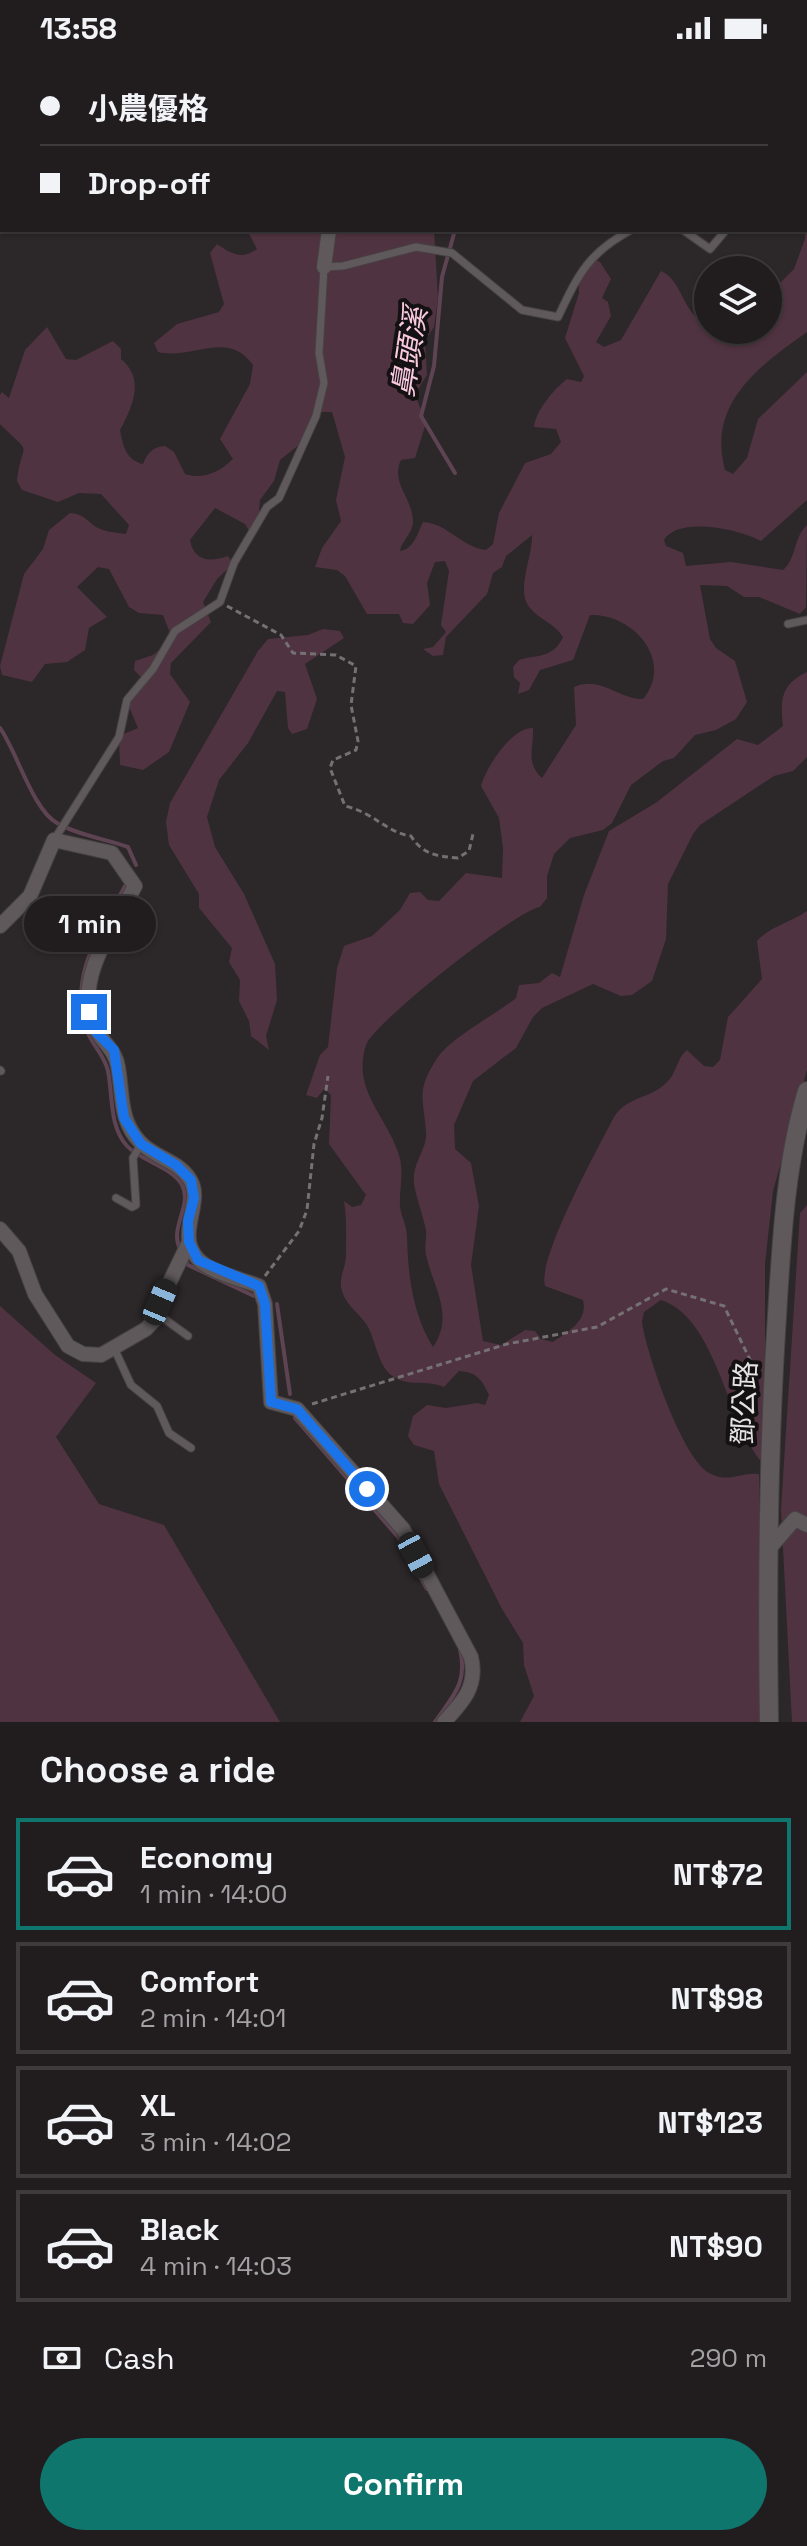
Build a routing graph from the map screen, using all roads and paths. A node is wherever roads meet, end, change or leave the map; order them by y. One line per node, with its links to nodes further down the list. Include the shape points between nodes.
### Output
1 (329, 232): 5 (street)
2 (627, 232): 5 (lane, via 603,245 579,272 558,317 522,310 452,253 416,247)
3 (686, 232): 4 (lane, via 710,249)
4 (724, 232)
5 (324, 267): 6 (lane, via 319,353 324,383 316,416 279,498 267,507 234,563)
6 (220, 602): 9 (path, via 281,635 293,653 336,655 356,666 351,705 356,750 333,760 330,768 345,806 368,811 398,834 411,836 421,851 436,856 458,858 469,851); 10 (lane, via 175,631 127,700 119,737)
7 (807, 620): 8 (lane)
8 (788, 624)
9 (473, 834)
10 (54, 840): 11 (street, via 30,896); 14 (street, via 112,853 135,886 90,976 86,995 96,1032 114,1050 124,1118)
11 (0, 926)
12 (328, 1076): 18 (path, via 307,1210 299,1231)
13 (807, 1091): 26 (street, 鄧公路, via 795,1131 780,1264)
14 (141, 1144): 15 (lane, via 133,1158 136,1205); 17 (street, via 191,1180)
15 (116, 1198)
16 (0, 1229): 21 (street, via 19,1251 35,1294 68,1346 101,1355)
17 (189, 1242): 18 (street, via 198,1260); 19 (street, via 160,1302)
18 (259, 1286): 23 (street, via 265,1304 271,1402)
19 (159, 1315): 20 (lane); 21 (street)
20 (188, 1336)
21 (114, 1348): 24 (lane, via 131,1385 157,1406 169,1433)
22 (758, 1376): 23 (path, via 724,1306 666,1289 597,1327 507,1344)
23 (297, 1409): 27 (street, via 403,1529 471,1657 472,1685)
24 (191, 1448)
25 (807, 1525): 26 (street, via 795,1519)
26 (768, 1550): 28 (street, 鄧公路)
27 (444, 1722)
28 (769, 1722)

